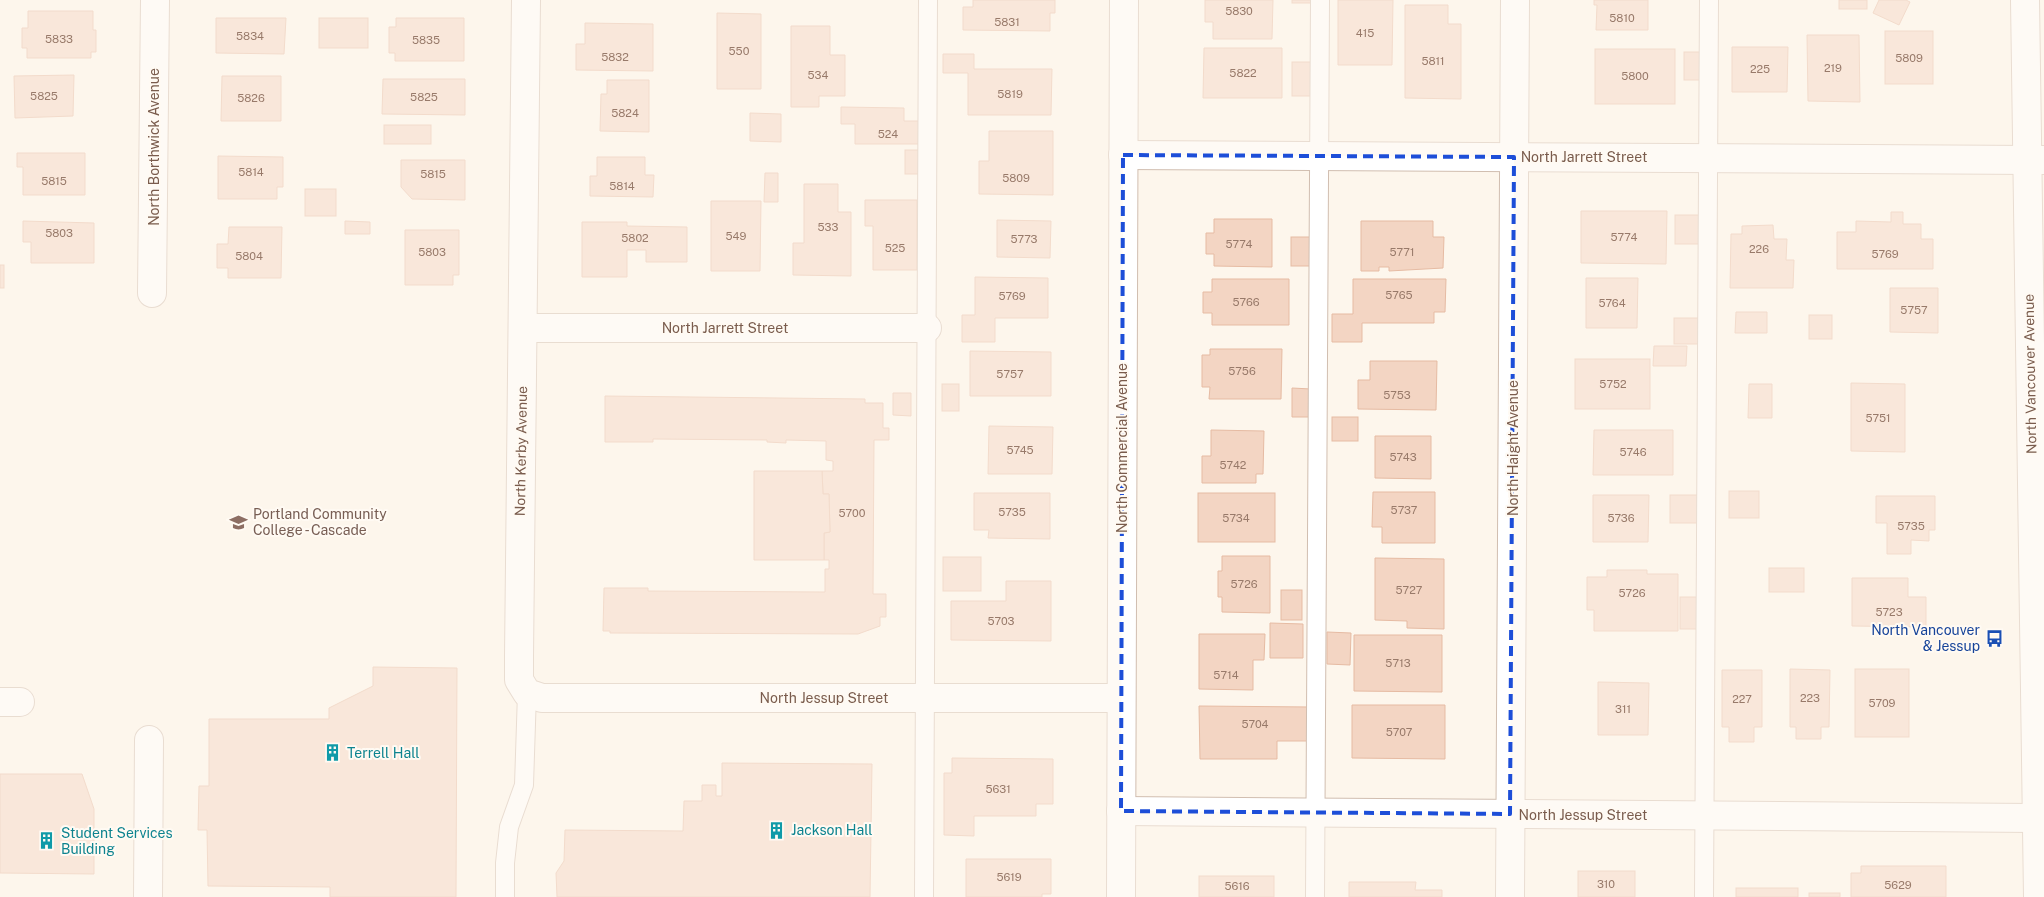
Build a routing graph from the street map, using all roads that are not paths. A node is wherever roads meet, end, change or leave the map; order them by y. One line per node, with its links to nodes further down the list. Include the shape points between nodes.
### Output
1 (155, 0): 14 (street, North Borthwick Avenue)
2 (526, 0): 15 (street, North Kerby Avenue)
3 (928, 0): 16 (lane)
4 (1124, 0): 9 (street, North Commercial Avenue)
5 (1320, 0): 10 (lane)
6 (1515, 0): 11 (street, North Haight Avenue)
7 (1709, 0): 12 (lane)
8 (2025, 0): 13 (street, North Vancouver Avenue)
9 (1123, 155): 10 (street, North Jarrett Street); 19 (street, North Commercial Avenue)
10 (1319, 156): 11 (street, North Jarrett Street); 22 (lane)
11 (1514, 157): 12 (street, North Jarrett Street); 23 (street, North Haight Avenue)
12 (1707, 158): 13 (street, North Jarrett Street); 24 (lane)
13 (2036, 160): 25 (street, North Vancouver Avenue)
14 (152, 293)
15 (522, 328): 16 (street, North Jarrett Street); 17 (street, North Kerby Avenue, via 519,680)
16 (927, 328): 18 (lane)
17 (527, 693): 18 (street, North Jessup Street, via 542,698); 27 (lane, North Kerby Avenue, via 524,785 509,827)
18 (925, 698): 19 (street, North Jessup Street); 28 (lane)
19 (1121, 698): 21 (street, North Commercial Avenue)
20 (149, 740): 26 (street)
21 (1121, 811): 22 (street, North Jessup Street); 29 (street, North Commercial Avenue)
22 (1315, 813): 23 (street, North Jessup Street); 30 (lane)
23 (1510, 814): 24 (street, North Jessup Street); 31 (street, North Haight Avenue)
24 (1703, 815): 25 (street, North Jessup Street); 32 (lane)
25 (2040, 818): 33 (street, North Vancouver Avenue)
26 (148, 897)
27 (505, 897)
28 (924, 897)
29 (1121, 897)
30 (1315, 897)
31 (1510, 897)
32 (1704, 897)
33 (2038, 897)

